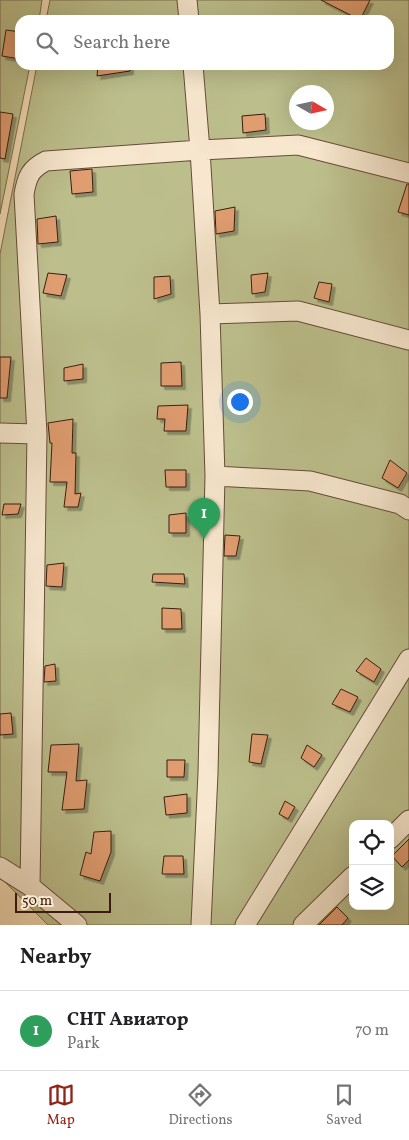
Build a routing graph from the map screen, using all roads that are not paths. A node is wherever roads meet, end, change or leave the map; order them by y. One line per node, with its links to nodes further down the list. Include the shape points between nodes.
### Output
1 (188, 0): 2 (street)
2 (189, 15)
3 (193, 70): 4 (street)
4 (200, 150): 5 (street, via 298,145); 6 (street); 9 (street, via 46,161 31,172 24,194)
5 (409, 173)
6 (210, 314): 7 (street, via 298,311); 10 (street)
7 (409, 340)
8 (0, 433): 9 (street)
9 (37, 434): 17 (street)
10 (215, 476): 11 (street, via 310,481 400,504); 19 (street)
11 (409, 510)
12 (409, 659): 20 (street)
13 (409, 820): 14 (street)
14 (394, 835)
15 (0, 867): 17 (street)
16 (349, 880): 21 (street)
17 (30, 886): 18 (street)
18 (77, 925)
19 (201, 925)
20 (245, 925)
21 (303, 925)

